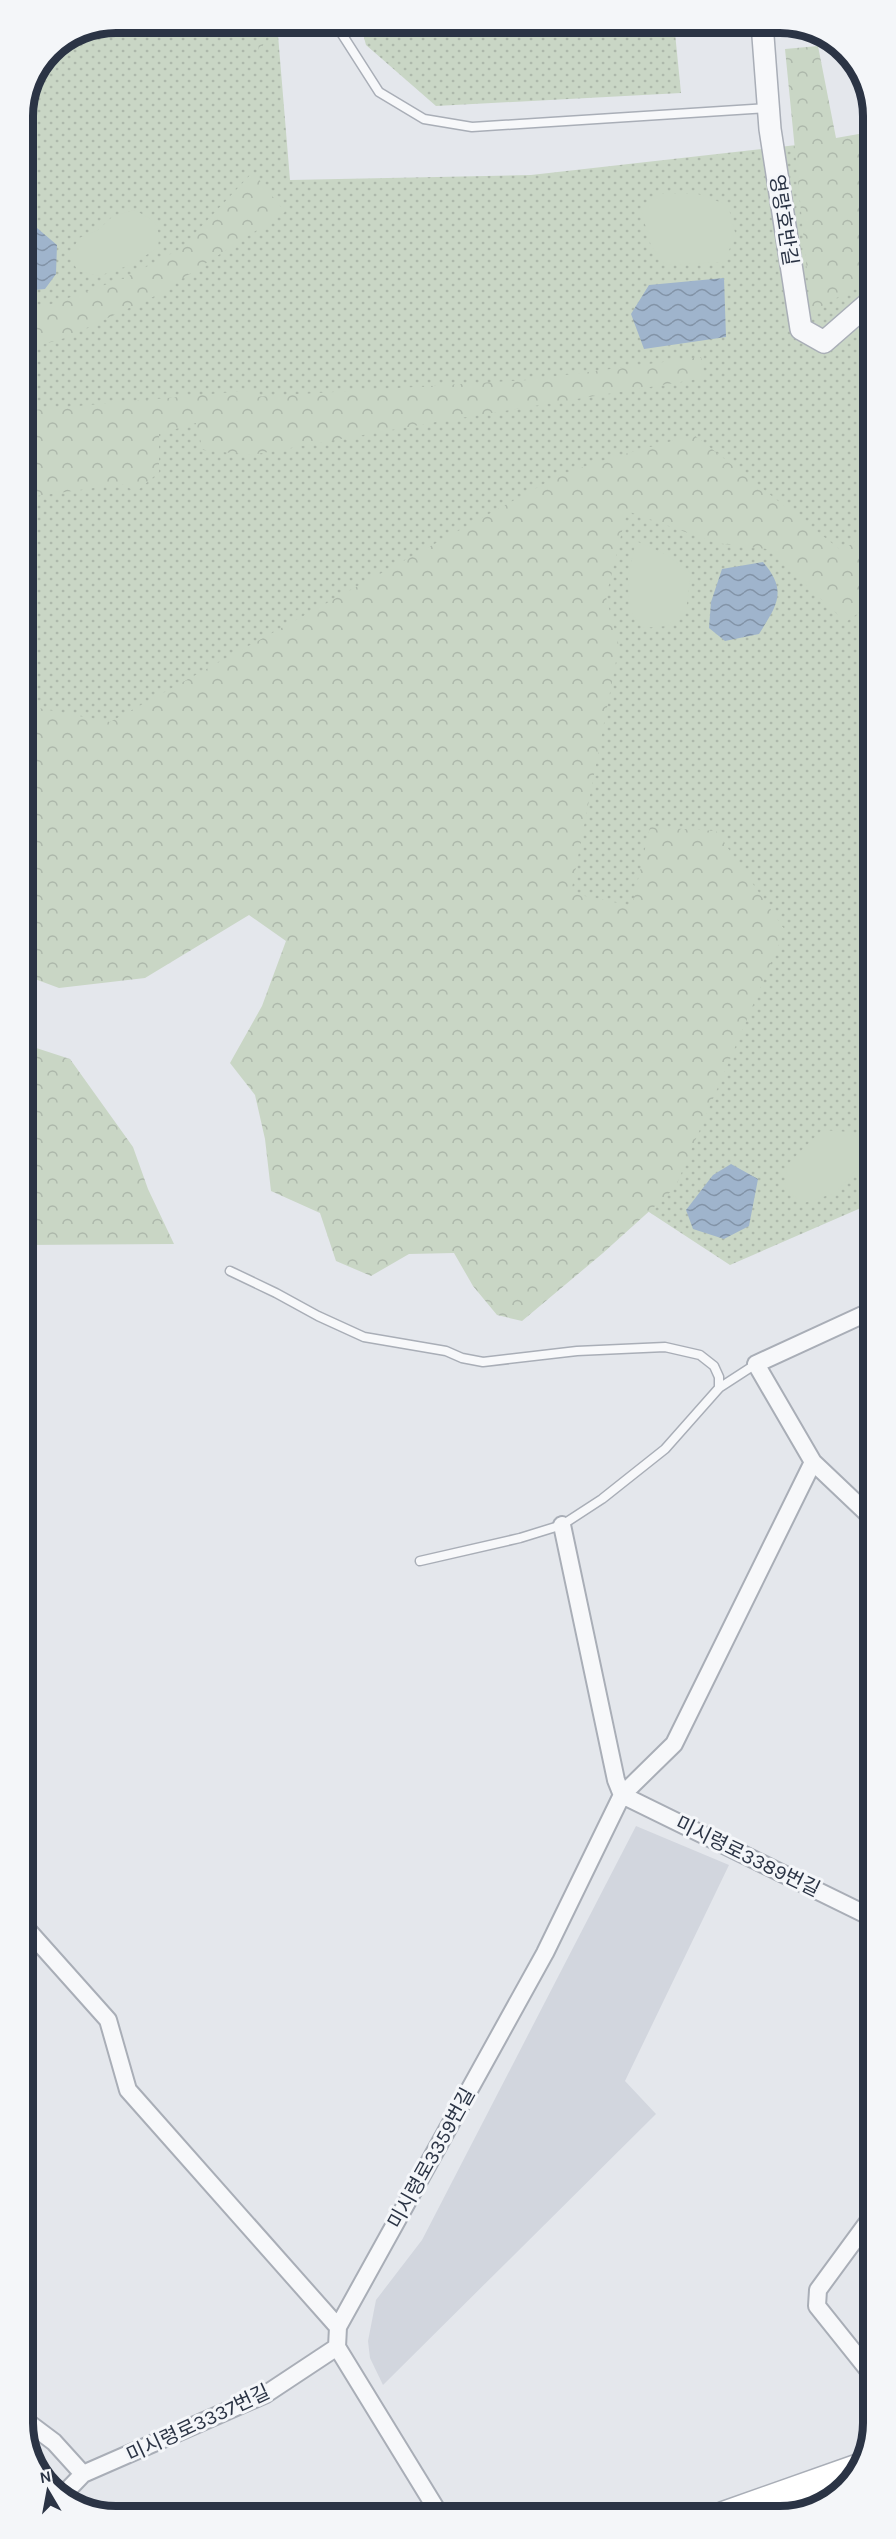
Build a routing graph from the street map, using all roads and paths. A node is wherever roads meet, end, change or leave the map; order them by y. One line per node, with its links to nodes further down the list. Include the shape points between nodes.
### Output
1 (341, 33): 3 (lane, via 379,92 424,119 472,127)
2 (763, 33): 3 (street, 영랑호반길)
3 (768, 108): 4 (street, 영랑호반길, via 801,330 824,342)
4 (863, 307)
5 (230, 1271): 8 (lane, via 364,1337 446,1351 483,1362 577,1351 665,1347 700,1355 714,1366)
6 (863, 1315): 7 (street)
7 (756, 1364): 8 (lane); 9 (street)
8 (719, 1388): 11 (lane, via 665,1449)
9 (813, 1462): 10 (street); 13 (street, 미시령로3359번길, via 674,1744)
10 (863, 1509)
11 (562, 1525): 12 (lane); 13 (street)
12 (420, 1561)
13 (622, 1795): 14 (street, 미시령로3389번길); 17 (street, 미시령로3359번길, via 545,1953)
14 (863, 1913)
15 (33, 1936): 17 (street, via 108,2019 128,2090)
16 (863, 2229): 19 (street, via 818,2290 817,2307)
17 (338, 2327): 18 (street, 미시령로3359번길)
18 (337, 2347): 22 (street, 미시령로3337번길, via 266,2394); 24 (street)
19 (863, 2364)
20 (33, 2426): 22 (street, via 54,2442)
21 (849, 2470): 25 (main road)
22 (83, 2474): 23 (street, 미시령로3337번길)
23 (78, 2479)
24 (434, 2506)
25 (746, 2506)

